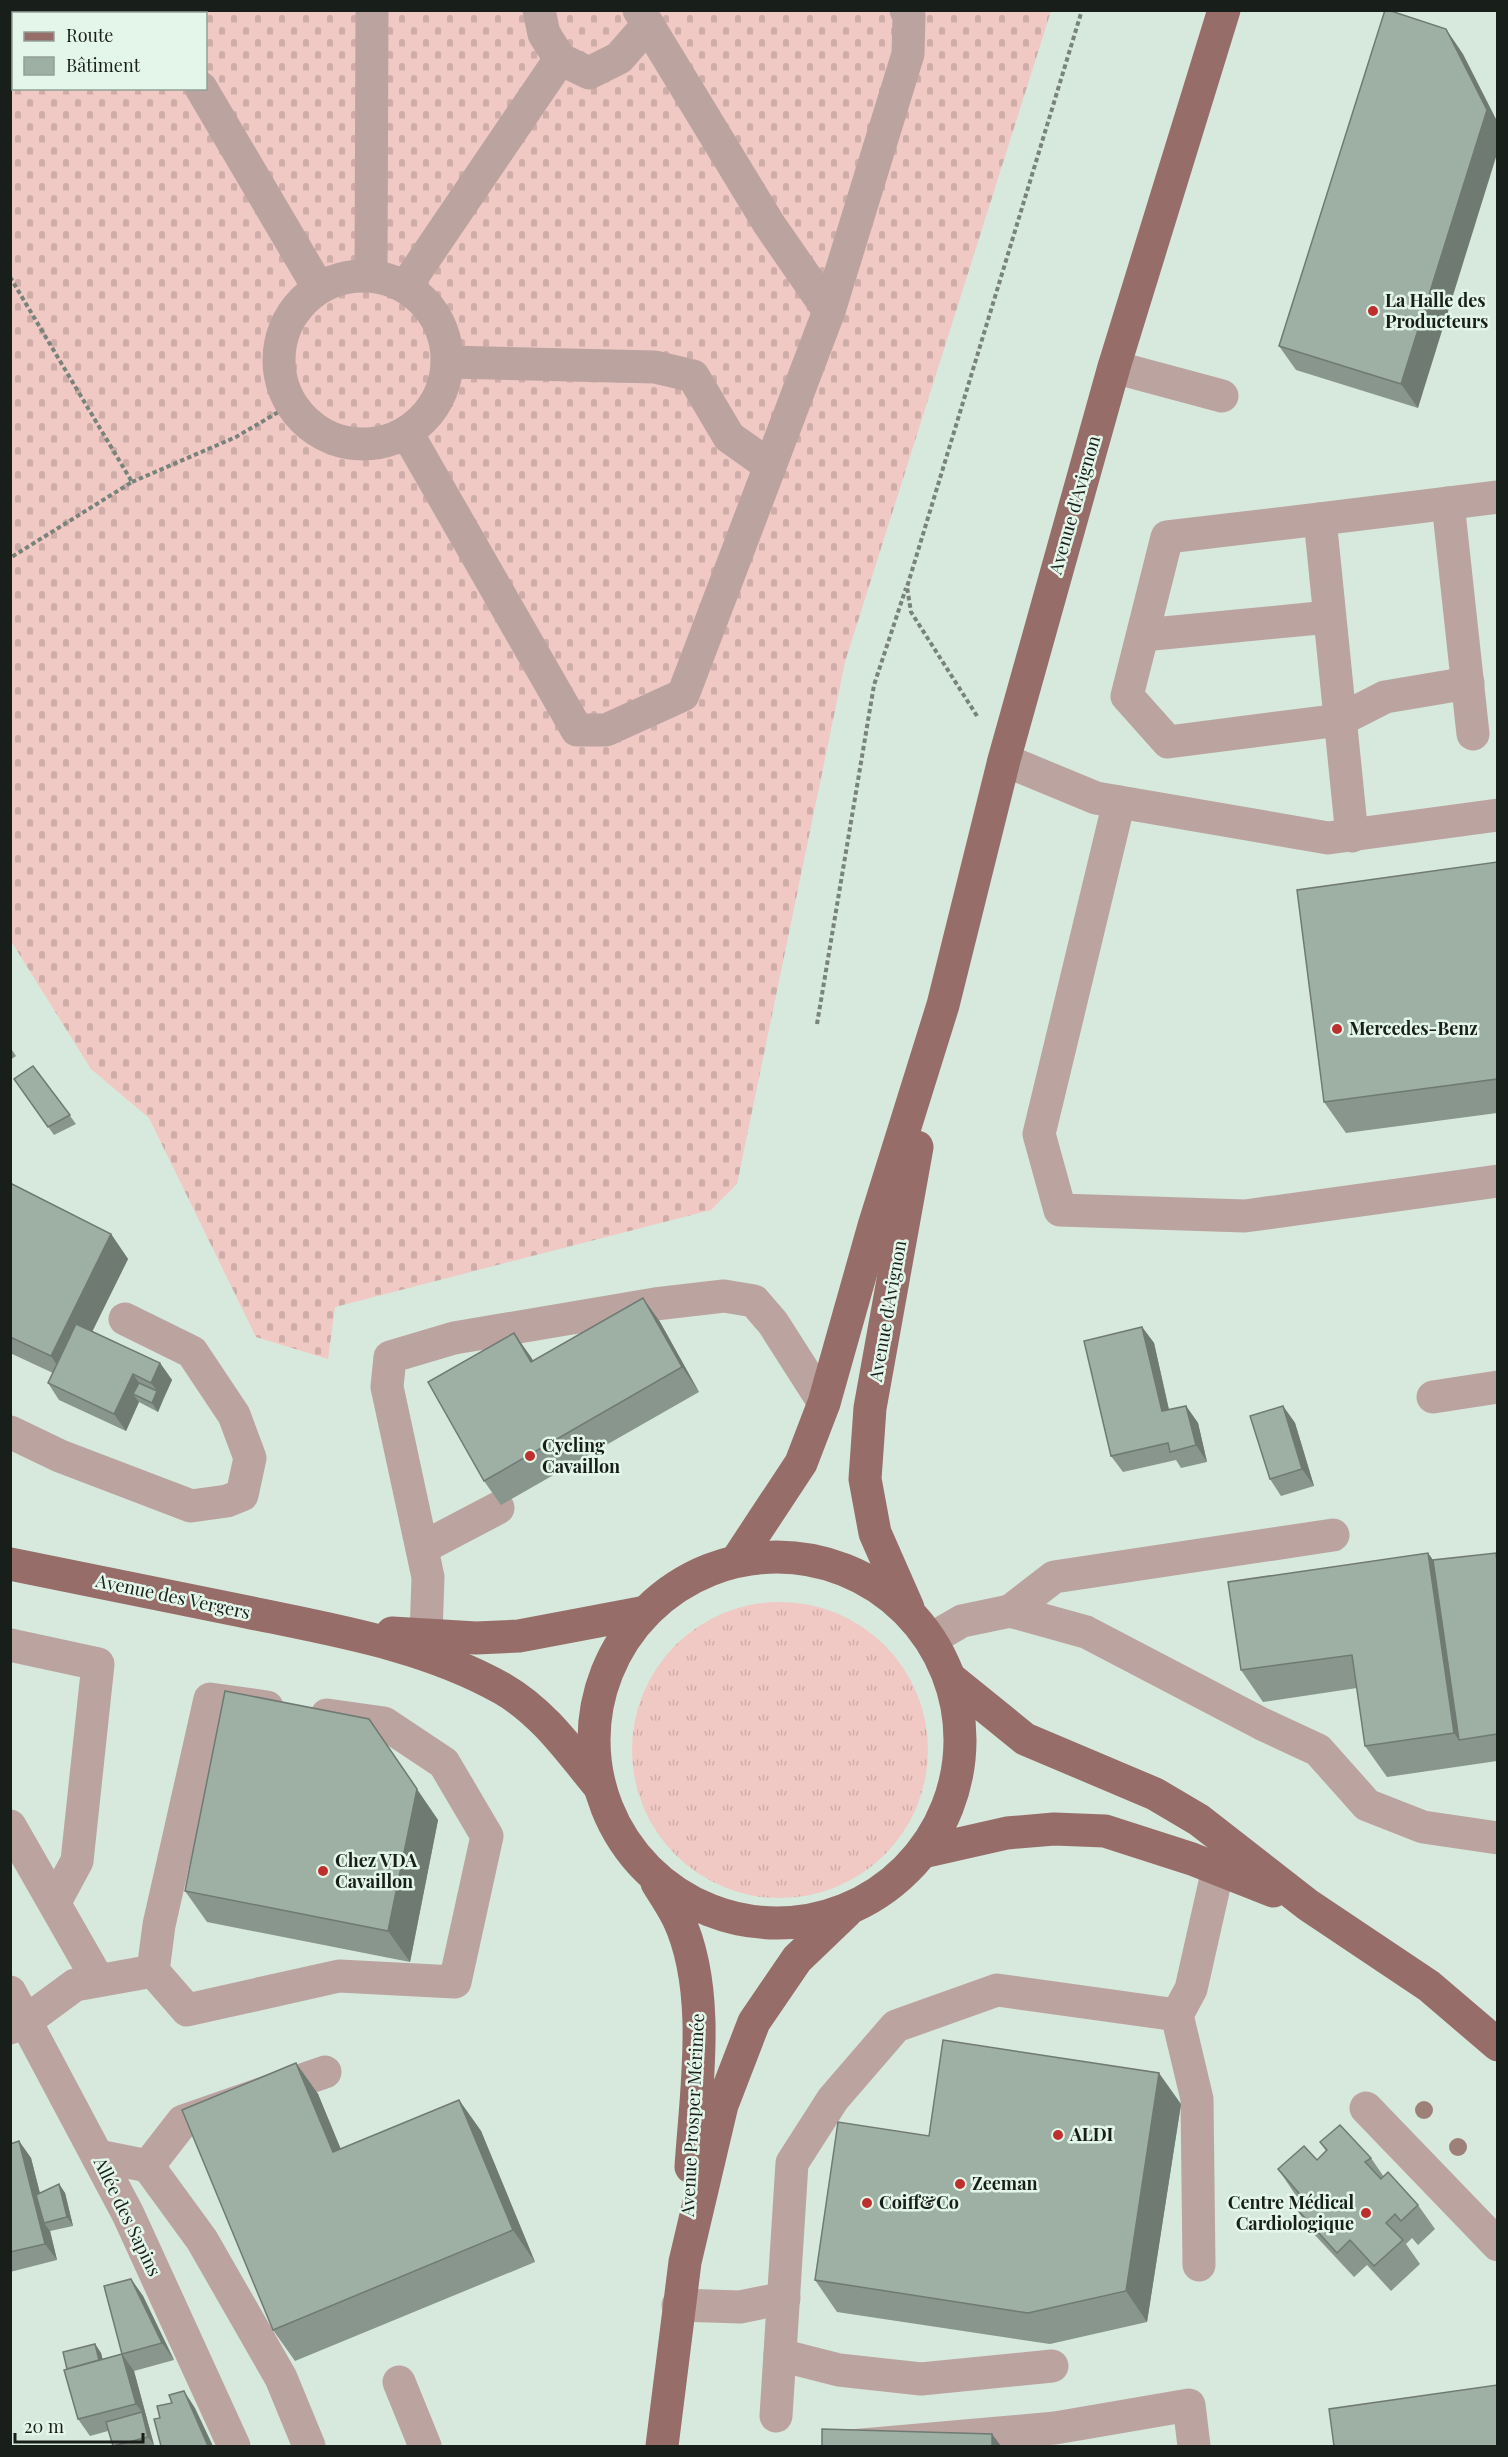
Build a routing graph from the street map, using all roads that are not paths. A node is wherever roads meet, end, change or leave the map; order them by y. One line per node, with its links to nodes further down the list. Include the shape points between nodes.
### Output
1 (372, 10): 8 (street)
2 (539, 10): 6 (street, via 544,34)
3 (906, 10): 11 (street, via 908,54)
4 (1224, 10): 13 (main road, Avenue d'Avignon)
5 (643, 18): 6 (street, via 619,58 589,73); 11 (street, via 769,224)
6 (560, 59): 9 (street)
7 (202, 90): 10 (street)
8 (371, 275): 9 (street); 10 (street, via 343,277)
9 (406, 286): 12 (street, via 424,300 437,319 446,340)
10 (318, 287): 15 (street, via 296,307 282,333 278,362 284,391 299,416 322,435 350,444 379,444)
11 (829, 311): 16 (street)
12 (448, 362): 15 (street, via 443,390 429,415); 16 (street, via 655,367 693,376 729,437)
13 (1114, 367): 14 (street); 25 (main road, Avenue d'Avignon)
14 (1222, 396)
15 (407, 433): 16 (street, via 577,730 606,730 683,695)
16 (770, 466)
17 (1497, 497): 18 (street)
18 (1448, 503): 19 (street); 22 (street)
19 (1320, 519): 20 (street); 21 (street, via 1167,537)
20 (1329, 617): 21 (street); 23 (street)
21 (1143, 635): 23 (street, via 1127,696 1168,742)
22 (1468, 683): 23 (street, via 1385,697); 24 (street)
23 (1340, 720): 28 (street)
24 (1473, 734)
25 (1004, 760): 26 (street, via 1096,798); 29 (main road, Avenue d'Avignon)
26 (1119, 802): 28 (street, via 1328,838); 30 (street, via 1039,1134 1060,1210 1245,1216)
27 (1497, 815): 28 (street)
28 (1352, 836)
29 (943, 1005): 34 (main road, Avenue d'Avignon); 43 (main road, Avenue d'Avignon, via 870,1408 865,1479 875,1533)
30 (1497, 1181)
31 (125, 1319): 35 (street, via 192,1352 234,1415 250,1458 242,1495 191,1506 60,1456)
32 (1497, 1387): 33 (street)
33 (1433, 1397)
34 (824, 1403): 38 (street, via 773,1323 754,1301 724,1296 454,1338 390,1357 387,1387); 39 (main road, Avenue d'Avignon, via 801,1463)
35 (10, 1432)
36 (498, 1508): 38 (street)
37 (1333, 1535): 41 (street, via 1054,1577)
38 (422, 1548): 45 (street, via 428,1577)
39 (737, 1560): 42 (main road, via 673,1588); 43 (main road, via 775,1556 812,1559 848,1570 881,1588)
40 (10, 1564): 44 (main road, Avenue des Vergers)
41 (1010, 1611): 46 (street, via 962,1621); 51 (street, via 1086,1632 1318,1750 1367,1805 1423,1827)
42 (645, 1612): 45 (main road, Avenue des Vergers, via 519,1636); 49 (main road, via 622,1641 605,1676 596,1712 594,1750)
43 (910, 1613): 46 (main road)
44 (335, 1630): 45 (main road, Avenue des Vergers); 49 (main road, Avenue des Vergers, via 422,1654 504,1690 537,1714)
45 (426, 1635)
46 (931, 1639): 48 (main road)
47 (10, 1645): 55 (street, via 98,1664 77,1862)
48 (951, 1679): 52 (main road, via 959,1714 960,1751 955,1787 942,1821); 56 (main road, via 1025,1739 1155,1794 1199,1820)
49 (600, 1787): 54 (main road, via 628,1847)
50 (10, 1827): 55 (street)
51 (1497, 1838)
52 (923, 1852): 53 (main road, via 1007,1833 1054,1829 1105,1831); 57 (main road, via 875,1895)
53 (1218, 1869): 56 (main road); 61 (street, via 1191,1989)
54 (650, 1871): 57 (main road, via 677,1894 709,1910 743,1920 778,1924 813,1920); 69 (main road, Avenue Prosper Mérimée, via 678,1918 690,1955 699,2015)
55 (55, 1902): 59 (street)
56 (1308, 1905): 63 (main road, via 1429,1986)
57 (847, 1910): 69 (main road, Avenue Prosper Mérimée, via 797,1959 754,2022 722,2105)
58 (153, 1971): 58 (street, via 187,2010 339,1976 455,1982 487,1836 444,1763 384,1723 210,1699 159,1925); 59 (street)
59 (98, 1980): 62 (street, via 75,1984)
60 (10, 1992): 62 (street, Allée des Sapins)
61 (1178, 2015): 70 (street, via 1197,2099); 71 (street, via 997,1990 896,2026 833,2099 792,2163)
62 (18, 2025): 66 (street, Allée des Sapins)
63 (1497, 2045)
64 (325, 2072): 67 (street, via 183,2121)
65 (1366, 2108): 68 (street)
66 (98, 2156): 67 (street); 77 (street, Allée des Sapins)
67 (148, 2166): 78 (street, via 202,2240 281,2378)
68 (1497, 2245)
69 (685, 2262): 72 (main road, Avenue Prosper Mérimée)
70 (1199, 2265)
71 (784, 2298): 72 (street, via 740,2307); 73 (street)
72 (678, 2305): 80 (main road, Avenue Prosper Mérimée)
73 (780, 2355): 74 (street, via 839,2370 921,2379); 76 (street)
74 (1052, 2366)
75 (399, 2382): 79 (street)
76 (776, 2416)
77 (234, 2446)
78 (309, 2446)
79 (425, 2446)
80 (662, 2446)
81 (851, 2446): 82 (street, via 1055,2428 1189,2405)
82 (1194, 2446)

